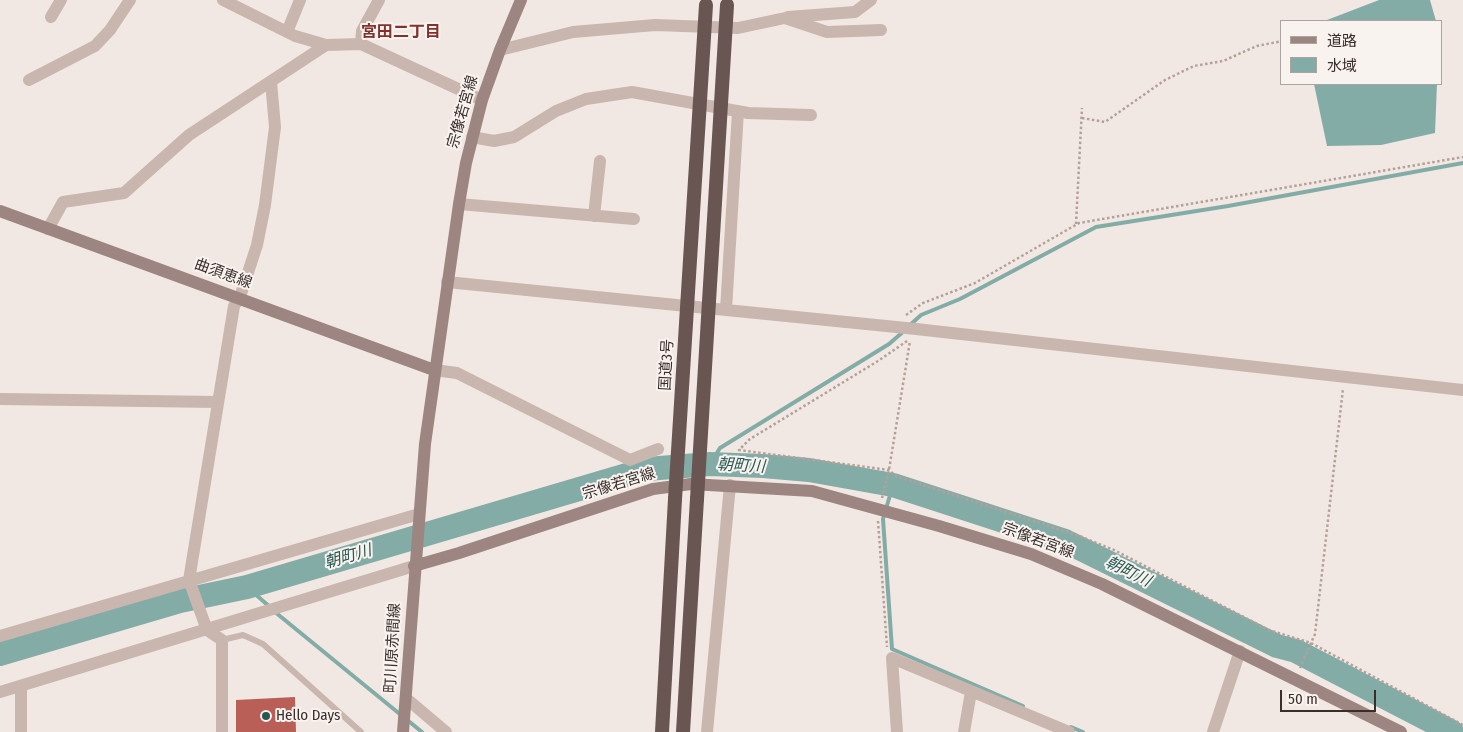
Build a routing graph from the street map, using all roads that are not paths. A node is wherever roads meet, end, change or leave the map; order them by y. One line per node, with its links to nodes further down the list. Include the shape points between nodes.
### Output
1 (61, 0): 10 (street)
2 (130, 0): 17 (street, via 95,46)
3 (223, 0): 13 (street)
4 (300, 0): 13 (street)
5 (379, 0): 14 (street, via 362,30)
6 (521, 0): 16 (main road, 宗像若宮線)
7 (871, 0): 11 (street, via 855,12)
8 (706, 2): 54 (highway, 国道3号, bridge)
9 (727, 2): 55 (highway, bridge)
10 (51, 17)
11 (784, 18): 12 (street, via 827,32); 16 (street, via 738,28 655,25 573,32)
12 (881, 30)
13 (287, 32): 15 (street)
14 (361, 44): 15 (street); 19 (street)
15 (326, 46): 18 (street)
16 (500, 50): 19 (main road, 宗像若宮線)
17 (29, 80)
18 (270, 82): 28 (street, via 189,135 124,193 63,202); 30 (street, via 275,127 265,205 258,245)
19 (482, 100): 22 (main road, 宗像若宮線)
20 (738, 111): 21 (street); 22 (street, via 632,92 607,94 556,111 514,137 494,141); 31 (street)
21 (811, 115)
22 (472, 137): 24 (main road, 宗像若宮線)
23 (600, 161): 26 (street)
24 (458, 204): 26 (street); 29 (main road, 宗像若宮線)
25 (0, 211): 28 (main road, 曲須恵線)
26 (594, 216): 27 (street)
27 (634, 219)
28 (48, 229): 30 (main road, 曲須恵線)
29 (447, 282): 31 (street); 32 (main road, 宗像若宮線)
30 (240, 297): 32 (main road, 曲須恵線); 35 (street, via 234,306)
31 (726, 310): 33 (street)
32 (434, 370): 36 (street, via 457,372 630,460); 38 (main road, 宗像若宮線)
33 (1463, 390)
34 (0, 398): 35 (street)
35 (218, 402): 40 (street)
36 (658, 449)
37 (730, 486): 39 (main road, 宗像若宮線, via 691,484 653,489); 44 (main road, 宗像若宮線, via 812,491 1031,554 1102,584); 56 (street)
38 (419, 514): 39 (main road, 宗像若宮線); 40 (street)
39 (414, 566): 41 (street); 48 (main road, 町川原赤間線)
40 (190, 580): 41 (street); 42 (street)
41 (207, 630): 43 (street); 45 (street)
42 (0, 636)
43 (222, 640): 50 (street); 51 (lane, via 243,635 262,644)
44 (1240, 651): 60 (street); 61 (main road, 宗像若宮線)
45 (21, 686): 46 (street); 49 (street)
46 (0, 692)
47 (971, 692): 57 (street, via 892,658); 58 (street); 59 (street)
48 (406, 699): 52 (main road, 町川原赤間線); 53 (street)
49 (21, 732)
50 (222, 732)
51 (362, 732)
52 (403, 732)
53 (446, 732)
54 (662, 732)
55 (683, 732)
56 (707, 732)
57 (897, 732)
58 (964, 732)
59 (1069, 732)
60 (1213, 732)
61 (1401, 732)

